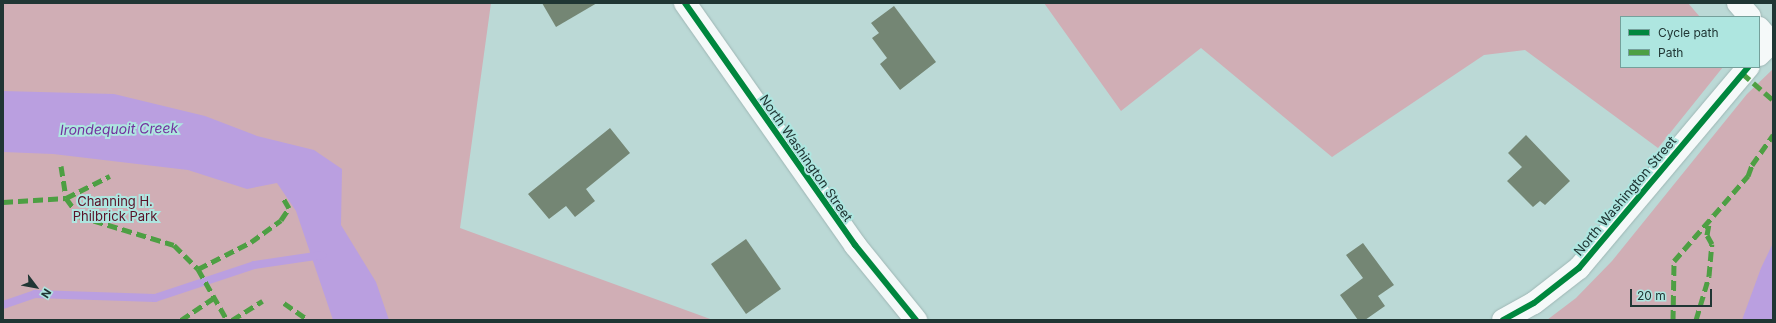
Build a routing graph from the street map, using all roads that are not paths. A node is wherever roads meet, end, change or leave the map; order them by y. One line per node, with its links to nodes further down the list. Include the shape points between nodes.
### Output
1 (685, 3): 5 (street, North Washington Street, via 846,233)
2 (1738, 3): 3 (street)
3 (1749, 16)
4 (1747, 68): 6 (street, North Washington Street, via 1594,252 1557,287)
5 (916, 320)
6 (1502, 320)

